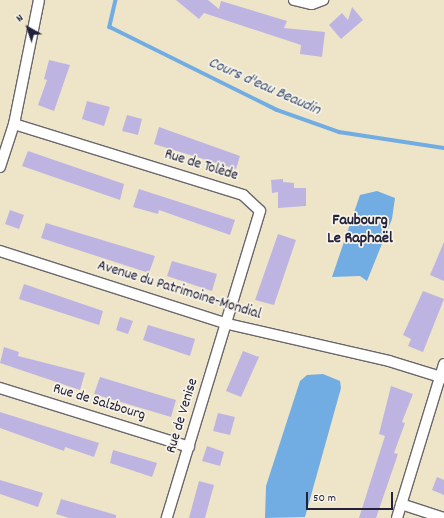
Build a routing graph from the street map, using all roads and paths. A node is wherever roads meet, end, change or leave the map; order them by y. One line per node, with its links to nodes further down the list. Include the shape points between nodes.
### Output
1 (40, 0): 4 (street)
2 (294, 0): 3 (street, via 312,4)
3 (323, 0)
4 (14, 124): 5 (street); 7 (street, Rue de Tolède, via 251,199 260,211 260,222)
5 (0, 167)
6 (0, 251): 7 (street, Avenue du Patrimoine-Mondial)
7 (228, 324): 9 (street, Avenue du Patrimoine-Mondial, via 389,360); 11 (street, Rue de Venise)
8 (444, 364): 9 (street)
9 (442, 377): 12 (street)
10 (0, 388): 11 (street, Rue de Salzbourg)
11 (189, 447): 13 (street, Rue de Venise)
12 (401, 504): 14 (street); 15 (street)
13 (167, 518)
14 (397, 518)
15 (444, 518)

